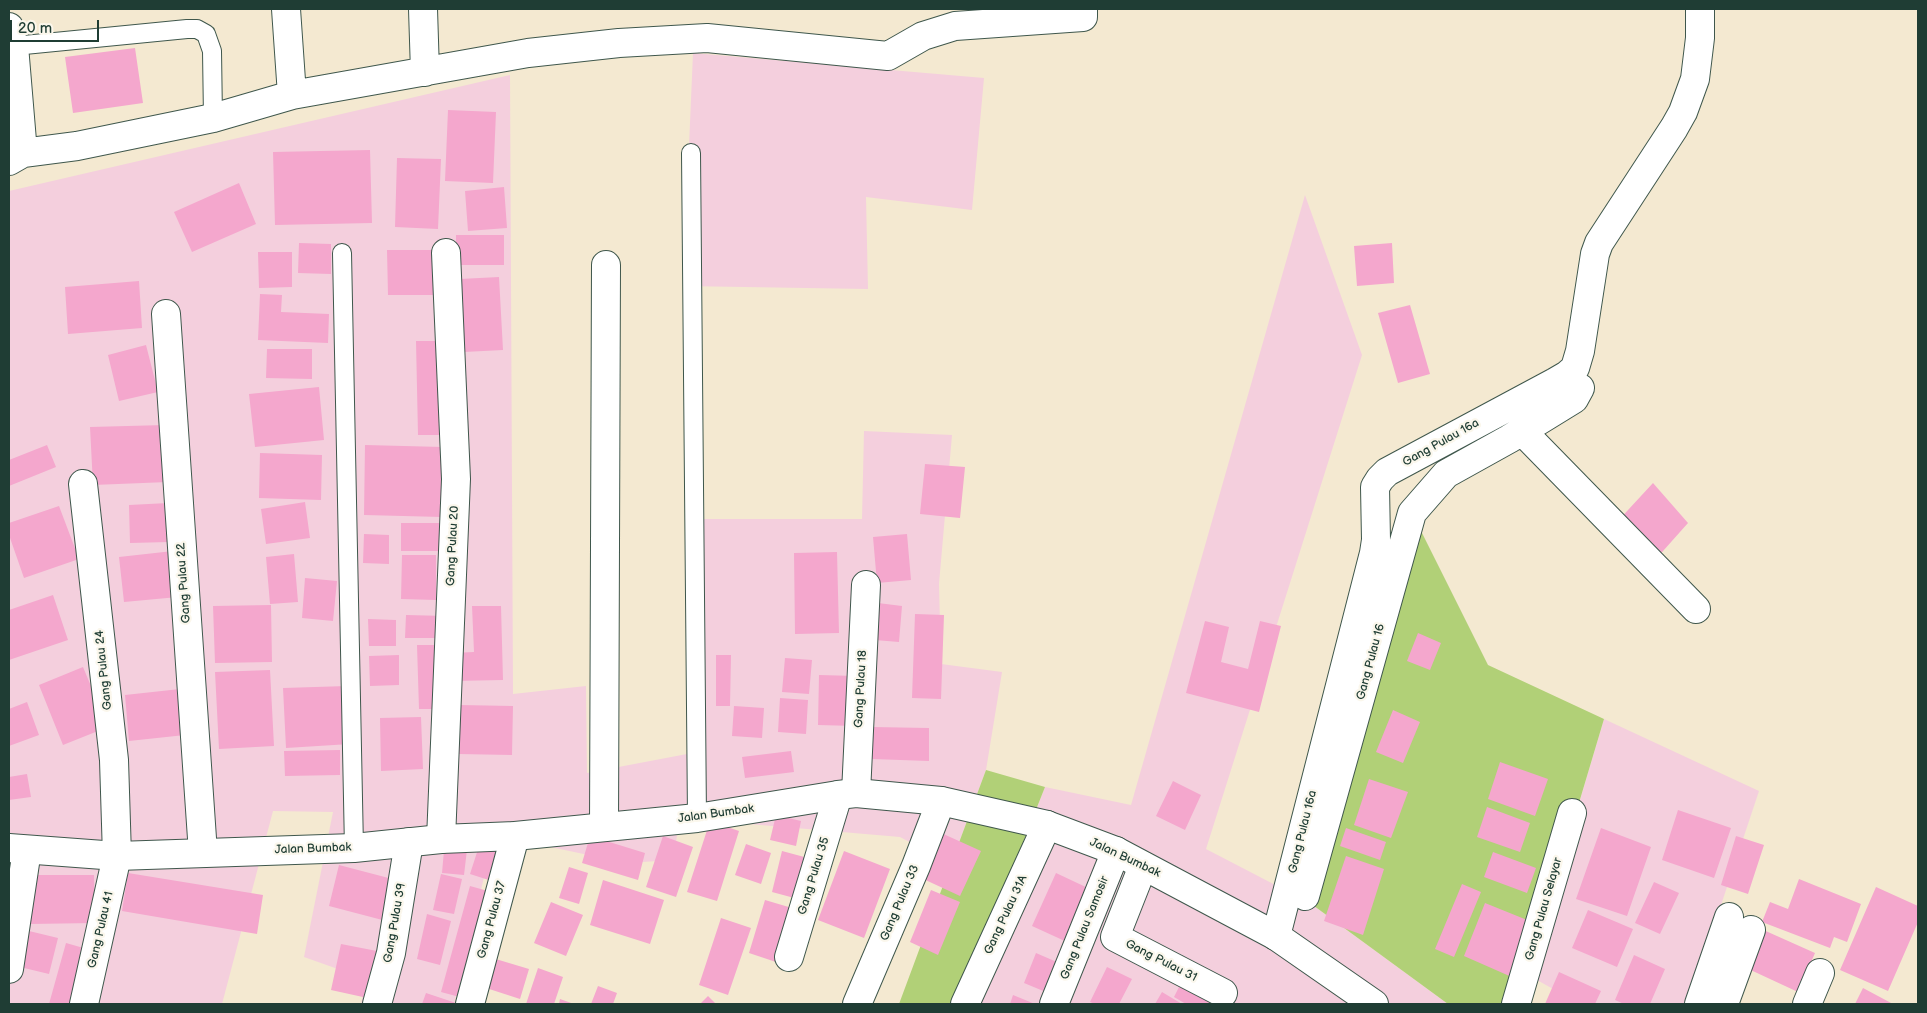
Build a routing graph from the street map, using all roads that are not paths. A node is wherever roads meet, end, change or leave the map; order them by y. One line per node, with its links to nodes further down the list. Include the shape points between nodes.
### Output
1 (286, 9): 7 (street)
2 (423, 9): 6 (street)
3 (1083, 9): 6 (street, via 1082,17 955,26 923,36 888,56 707,38 528,53)
4 (1700, 9): 35 (street, Gang Pulau 16a, via 1695,79 1674,128 1599,243 1580,351 1574,368 1388,472 1375,487 1374,553)
5 (11, 37): 8 (lane, via 198,30 206,34 212,51); 10 (street)
6 (425, 72): 7 (street)
7 (292, 94): 8 (street)
8 (213, 118): 10 (street)
9 (691, 154): 23 (lane)
10 (16, 157)
11 (342, 253): 29 (lane)
12 (446, 254): 27 (street, Gang Pulau 20, via 456,480)
13 (606, 265): 25 (street)
14 (166, 314): 32 (street, Gang Pulau 22)
15 (1580, 388): 16 (street, Gang Pulau 16, via 1574,399)
16 (1522, 430): 19 (street); 35 (street, Gang Pulau 16, via 1446,474 1412,513)
17 (83, 484): 33 (street, Gang Pulau 24, via 114,760)
18 (866, 585): 20 (street, Gang Pulau 18)
19 (1696, 609)
20 (847, 794): 21 (street, Jalan Bumbak); 23 (street, Jalan Bumbak); 36 (street, Gang Pulau 35)
21 (941, 801): 24 (street, Jalan Bumbak); 43 (street, Gang Pulau 33)
22 (1572, 813): 47 (street, Gang Pulau Selayar)
23 (697, 818): 25 (street, Jalan Bumbak)
24 (1047, 825): 31 (street, Jalan Bumbak); 44 (street, Gang Pulau 31A)
25 (604, 827): 26 (street, Jalan Bumbak)
26 (514, 836): 27 (street, Jalan Bumbak); 42 (street, Gang Pulau 37)
27 (441, 839): 28 (street, Jalan Bumbak)
28 (409, 842): 29 (street, Jalan Bumbak); 41 (street, Gang Pulau 39, via 390,953)
29 (354, 848): 32 (street, Jalan Bumbak)
30 (18, 849): 33 (street, Jalan Bumbak); 37 (street)
31 (1116, 851): 34 (street, Jalan Bumbak); 45 (street, Gang Pulau Samosir)
32 (203, 853): 33 (street, Jalan Bumbak)
33 (117, 856): 40 (street, Gang Pulau 41)
34 (1143, 866): 35 (street, Jalan Bumbak); 39 (street, Gang Pulau 31, via 1115,937)
35 (1284, 941): 46 (street, Jalan Bumbak)
36 (789, 957)
37 (9, 969)
38 (1820, 973): 50 (street)
39 (1223, 993)
40 (84, 1004)
41 (377, 1004)
42 (470, 1004)
43 (857, 1004)
44 (964, 1004)
45 (1054, 1004)
46 (1374, 1004)
47 (1516, 1004)
48 (1699, 1004): 49 (street, via 1740,924)
49 (1724, 1004)
50 (1807, 1004)

